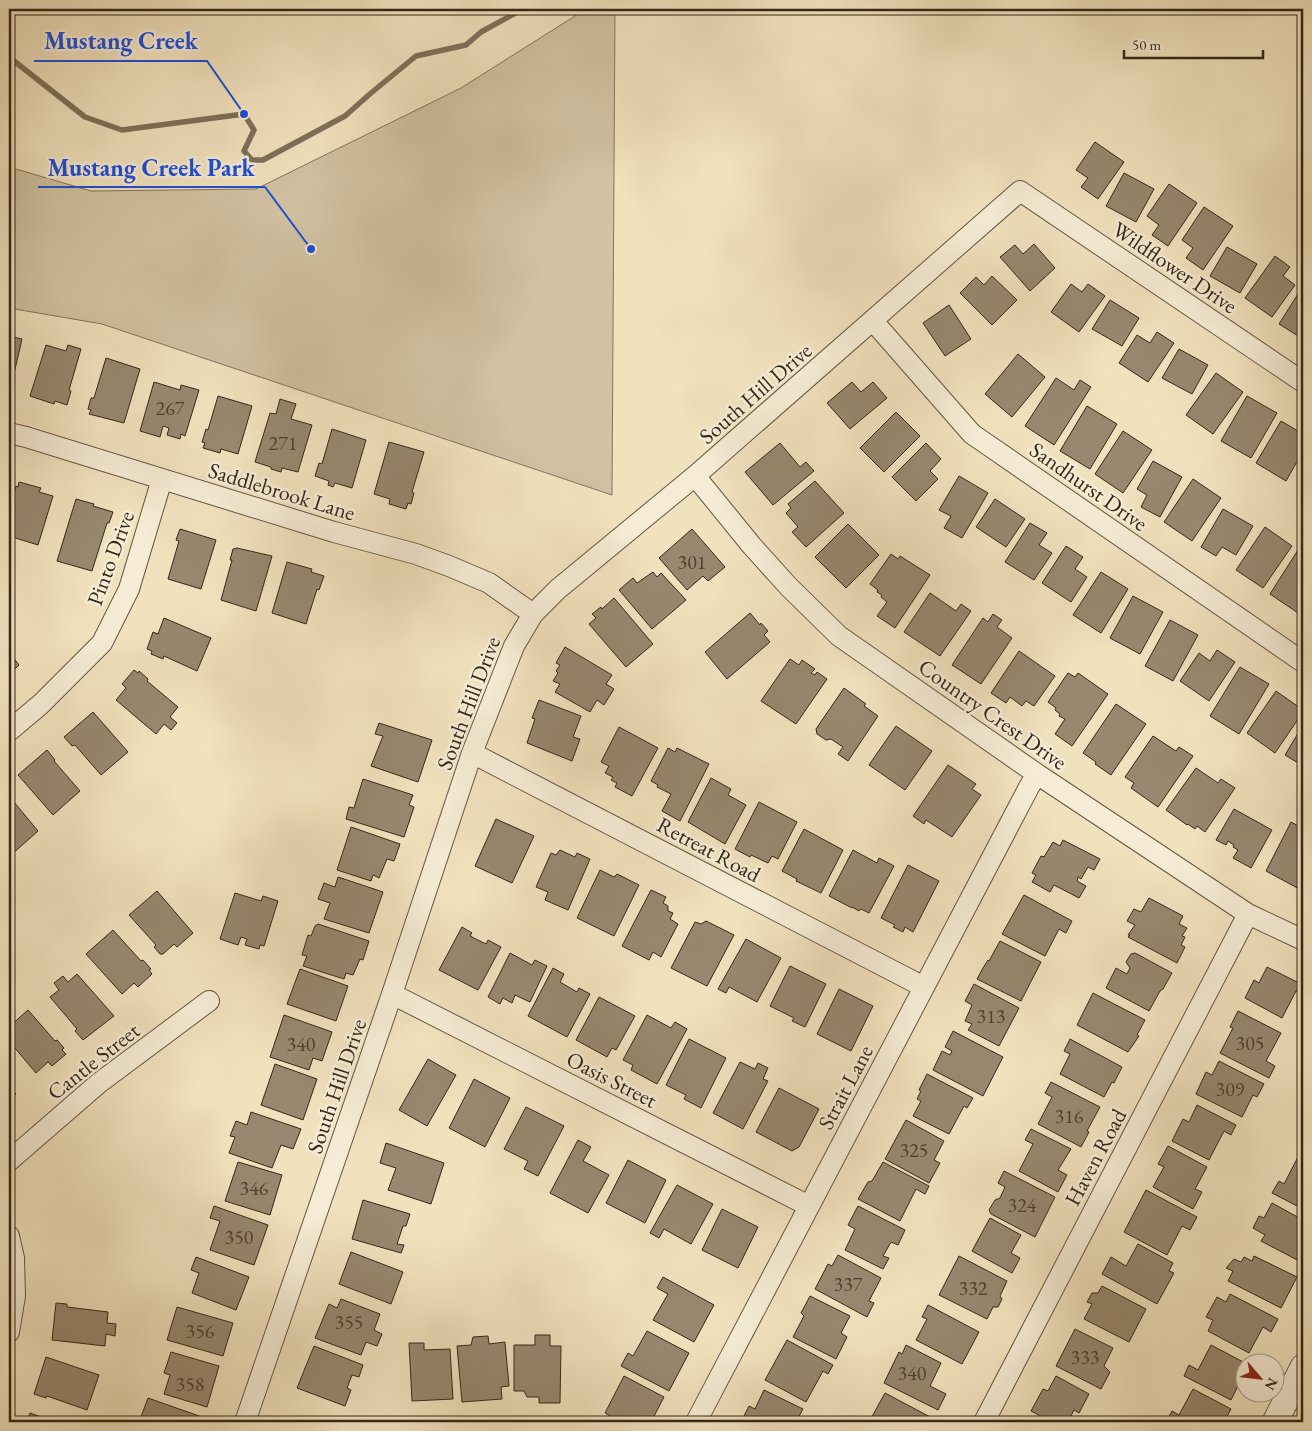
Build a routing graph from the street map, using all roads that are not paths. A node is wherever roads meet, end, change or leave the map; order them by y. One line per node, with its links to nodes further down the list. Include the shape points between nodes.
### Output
1 (1020, 191): 2 (street, South Hill Drive); 3 (street, Wildflower Drive)
2 (872, 321): 5 (street, South Hill Drive); 8 (street, Sandhurst Drive, via 972,434)
3 (1303, 382)
4 (9, 433): 6 (street, Saddlebrook Lane)
5 (695, 476): 7 (street, South Hill Drive, via 558,589); 11 (street, Country Crest Drive, via 764,560 839,636)
6 (162, 479): 7 (street, Saddlebrook Lane, via 449,566 489,584); 9 (street, Pinto Drive, via 129,588 102,643)
7 (533, 614): 10 (street, South Hill Drive, via 514,646)
8 (1303, 662)
9 (9, 731)
10 (472, 753): 14 (street, Retreat Road); 15 (street, South Hill Drive)
11 (1037, 774): 12 (street, Country Crest Drive); 14 (street, Strait Lane)
12 (1248, 914): 13 (street, Country Crest Drive); 24 (street, Haven Road)
13 (1303, 940)
14 (924, 987): 18 (street, Strait Lane)
15 (392, 994): 18 (street, Oasis Street); 22 (street, South Hill Drive)
16 (209, 1001): 17 (street, Cantle Street, via 99,1083)
17 (9, 1161)
18 (809, 1206): 23 (street, Strait Lane)
19 (9, 1236): 20 (street, via 14,1258 15,1296)
20 (9, 1332)
21 (1303, 1367): 25 (street)
22 (246, 1422)
23 (696, 1422)
24 (984, 1422)
25 (1275, 1422)

